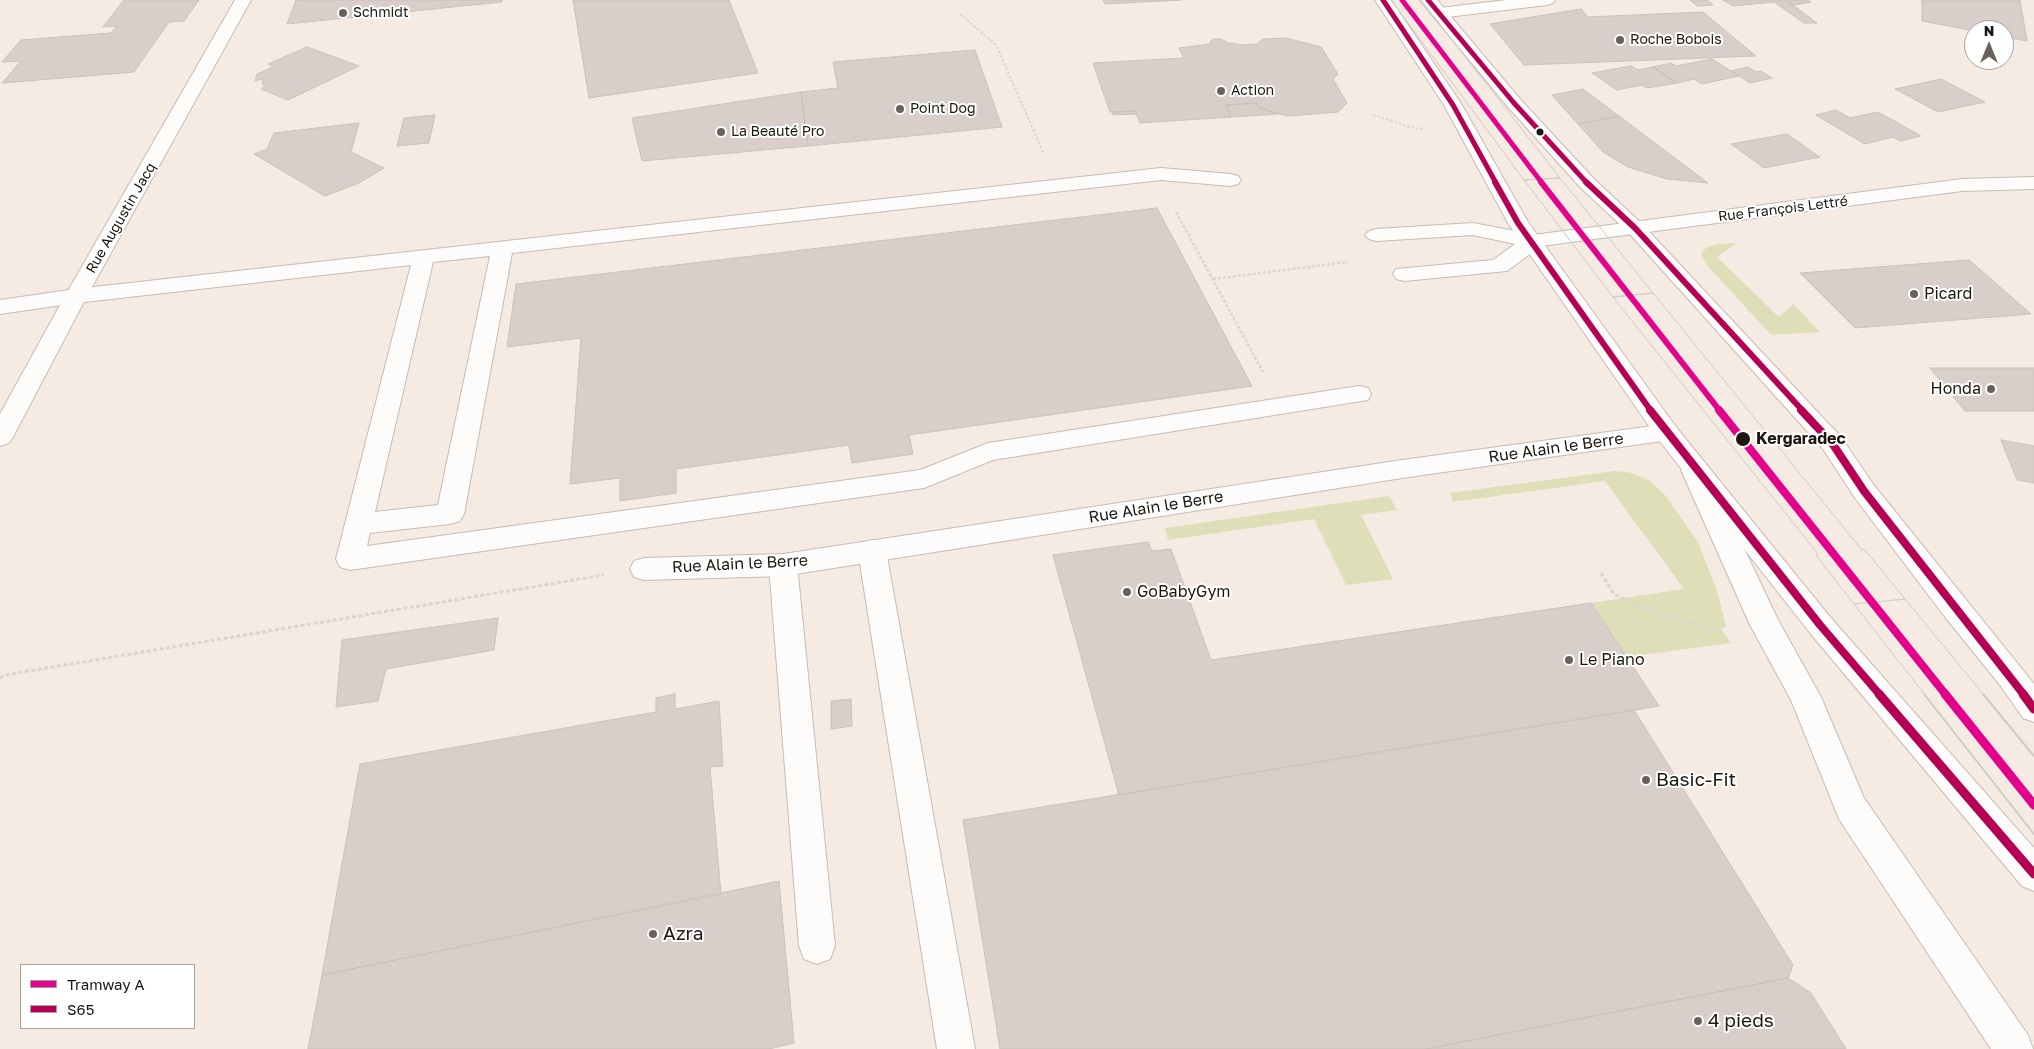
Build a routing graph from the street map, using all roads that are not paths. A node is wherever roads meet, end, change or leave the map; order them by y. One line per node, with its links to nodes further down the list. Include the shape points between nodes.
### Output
1 (243, 0): 13 (street, Rue Augustin Jacq)
2 (1382, 0): 9 (street, via 1453,106 1518,223)
3 (1547, 0): 4 (street)
4 (1433, 7): 7 (street, via 1587,183)
5 (1232, 180): 10 (street, via 1161,174)
6 (2034, 183): 7 (street, Rue François Lettré, via 1962,185)
7 (1635, 228): 9 (street, Rue François Lettré); 23 (street, via 1832,443 1864,492)
8 (1376, 235): 9 (street, via 1473,229)
9 (1533, 242): 12 (street, via 1499,266); 16 (street)
10 (502, 248): 11 (street); 19 (street, via 450,514)
11 (424, 256): 13 (street); 19 (street)
12 (1404, 274)
13 (76, 296): 14 (street); 17 (street, Rue Augustin Jacq)
14 (0, 307)
15 (1359, 394): 19 (street, via 988,452 924,479 350,558)
16 (1667, 433): 18 (street); 20 (street, Rue Alain le Berre, via 1402,469)
17 (0, 437)
18 (1691, 464): 24 (street, via 1820,624); 27 (street, via 1765,625 1805,697 1851,808)
19 (359, 524)
20 (872, 551): 21 (street, Rue Alain le Berre); 26 (street)
21 (783, 565): 22 (street, Rue Alain le Berre); 25 (street)
22 (644, 569)
23 (2034, 708)
24 (2034, 874)
25 (817, 946)
26 (956, 1049)
27 (2014, 1049)

